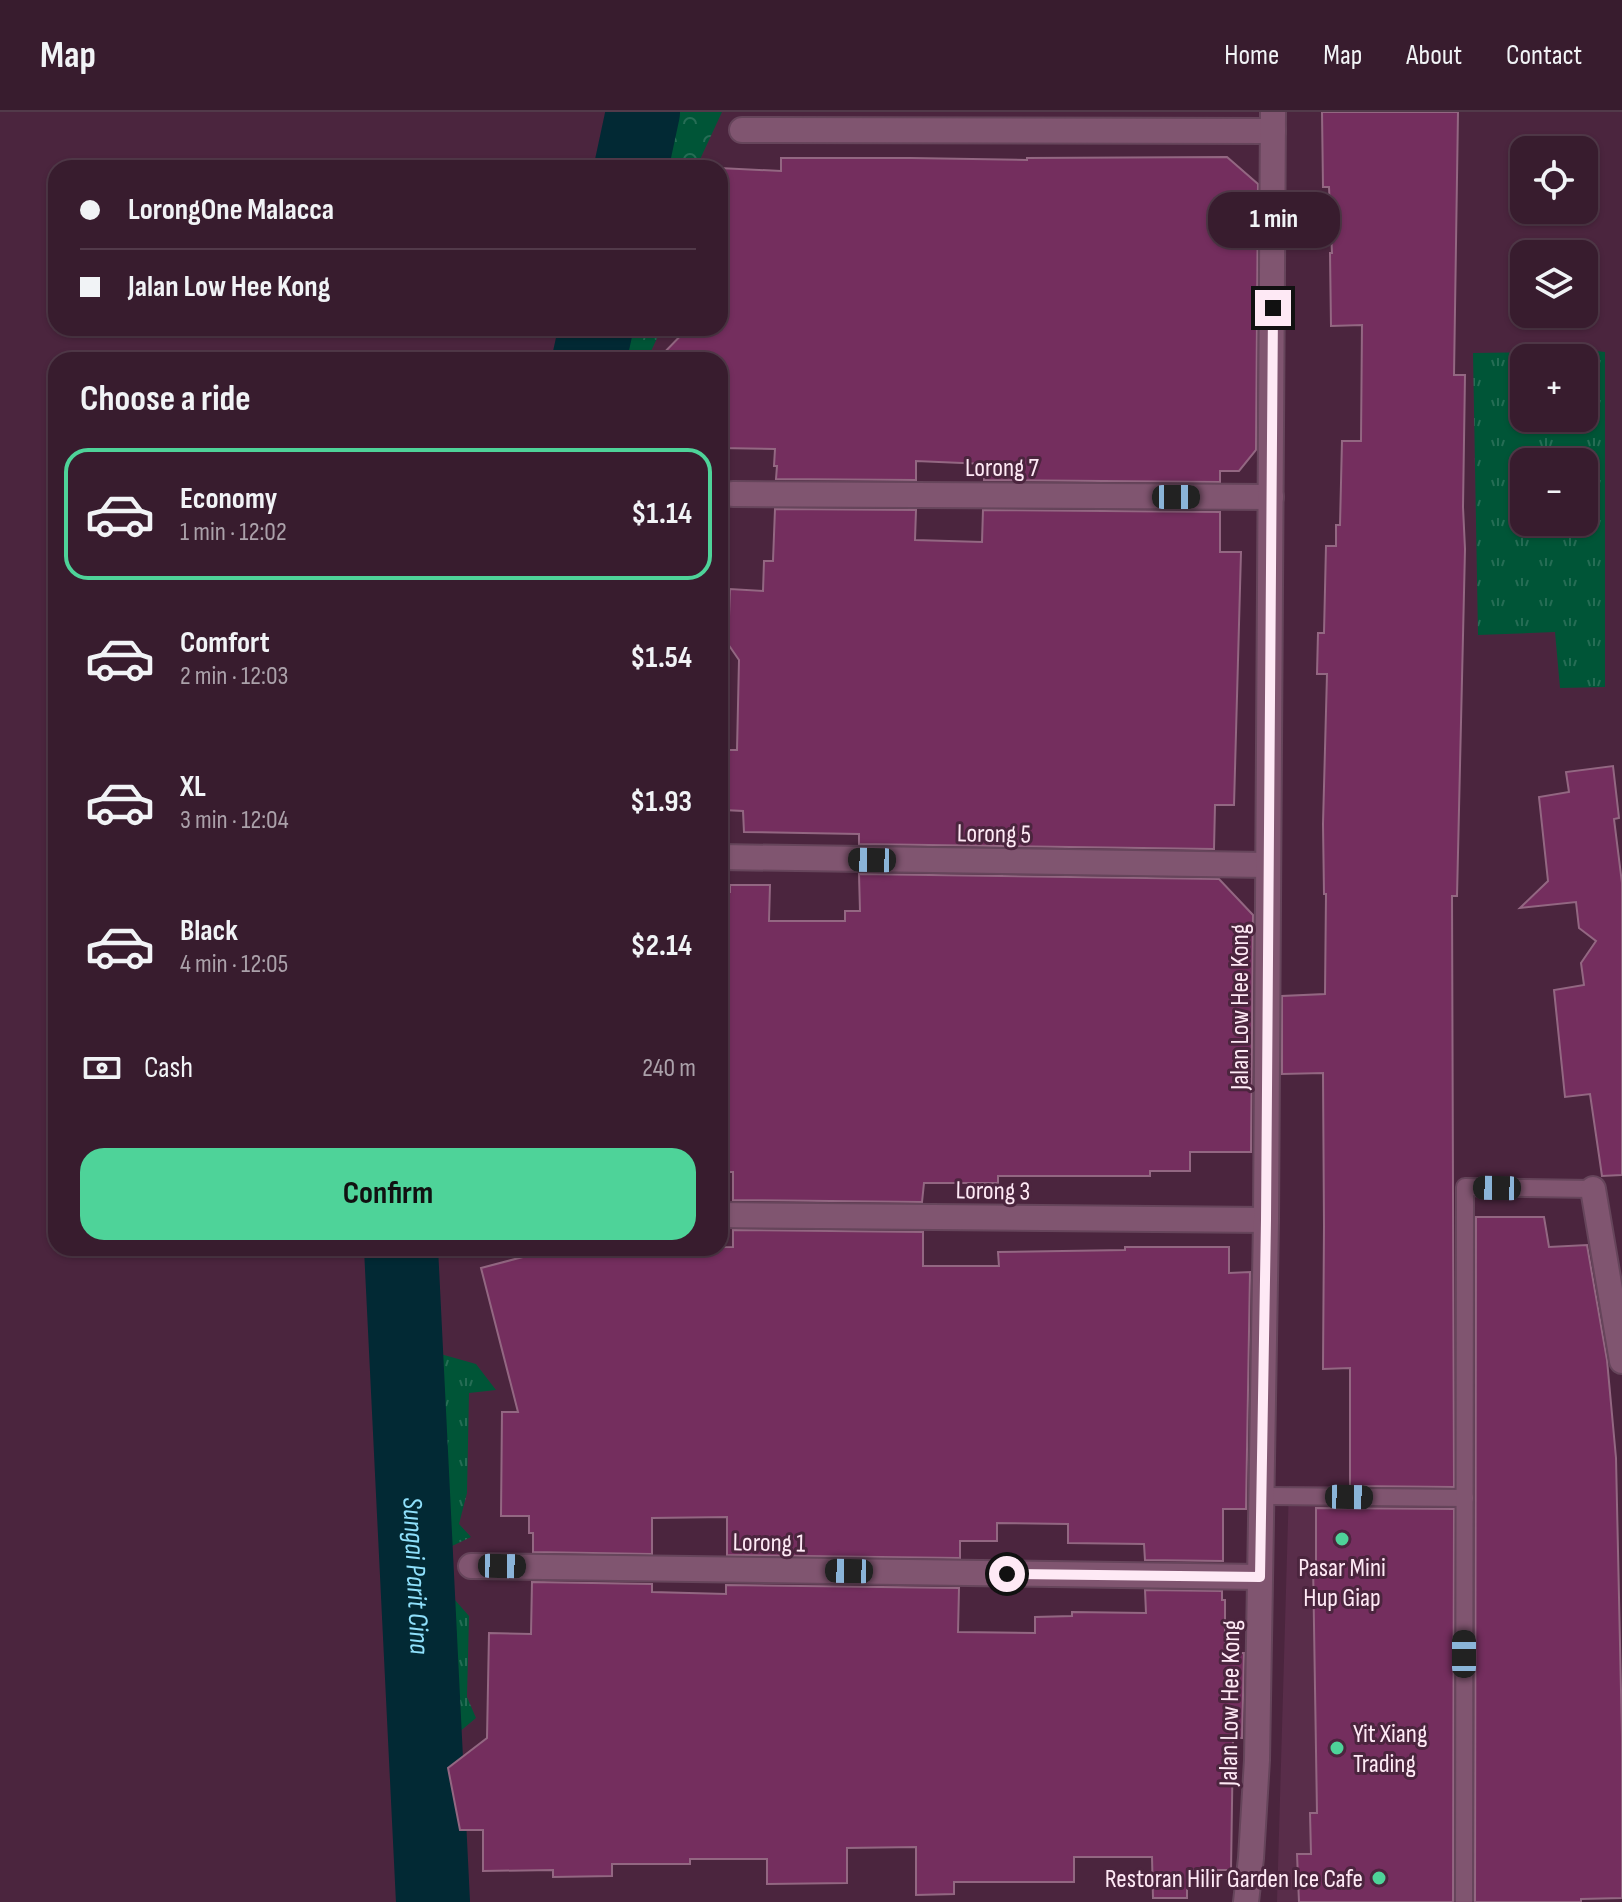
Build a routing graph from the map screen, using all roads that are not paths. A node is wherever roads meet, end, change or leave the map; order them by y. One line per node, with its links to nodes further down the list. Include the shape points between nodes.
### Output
1 (1273, 122): 2 (street); 4 (street, Jalan Low Hee Kong)
2 (742, 130)
3 (733, 494): 4 (street, Lorong 7)
4 (1271, 497): 6 (street, Jalan Low Hee Kong)
5 (728, 857): 6 (street, Lorong 5)
6 (1267, 865): 9 (street, Jalan Low Hee Kong)
7 (1593, 1189): 10 (street); 12 (lane, via 1465,1187)
8 (728, 1215): 9 (street, Lorong 3)
9 (1266, 1220): 11 (street, Jalan Low Hee Kong)
10 (1622, 1361)
11 (1261, 1496): 12 (lane); 14 (street, Jalan Low Hee Kong)
12 (1465, 1498): 16 (lane)
13 (471, 1566): 14 (street, Lorong 1)
14 (1260, 1577): 15 (street, Jalan Low Hee Kong, via 1257,1760)
15 (1246, 1902)
16 (1464, 1902)

